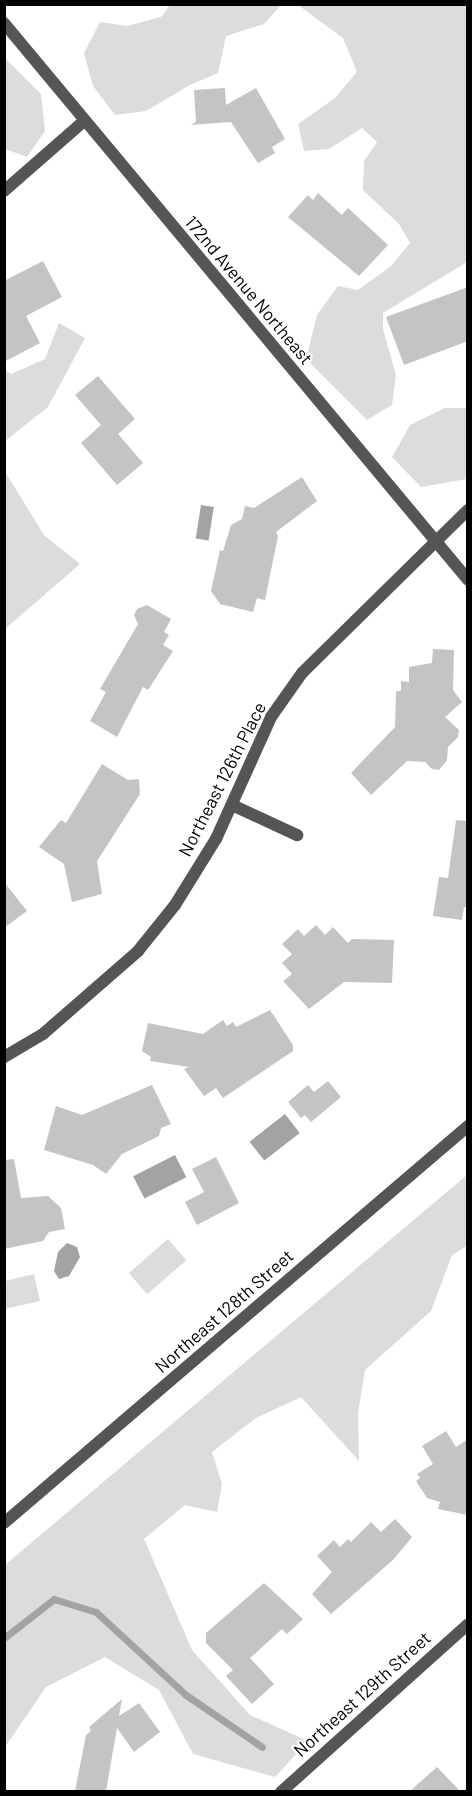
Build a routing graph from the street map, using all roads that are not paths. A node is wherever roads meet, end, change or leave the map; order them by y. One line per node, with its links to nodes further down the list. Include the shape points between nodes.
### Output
1 (4, 23): 2 (street, 172nd Avenue Northeast)
2 (84, 121): 3 (street); 5 (street, 172nd Avenue Northeast)
3 (4, 191)
4 (468, 510): 5 (street, Northeast 126th Place)
5 (436, 542): 6 (street, 172nd Avenue Northeast); 7 (street, Northeast 126th Place, via 302,673 271,717)
6 (468, 580)
7 (232, 805): 8 (street); 9 (street, Northeast 126th Place, via 216,839 175,904 138,951 43,1034)
8 (297, 836)
9 (4, 1057)
10 (468, 1126): 11 (street, Northeast 128th Street)
11 (4, 1523)
12 (468, 1624): 13 (street, Northeast 129th Street)
13 (281, 1791)

